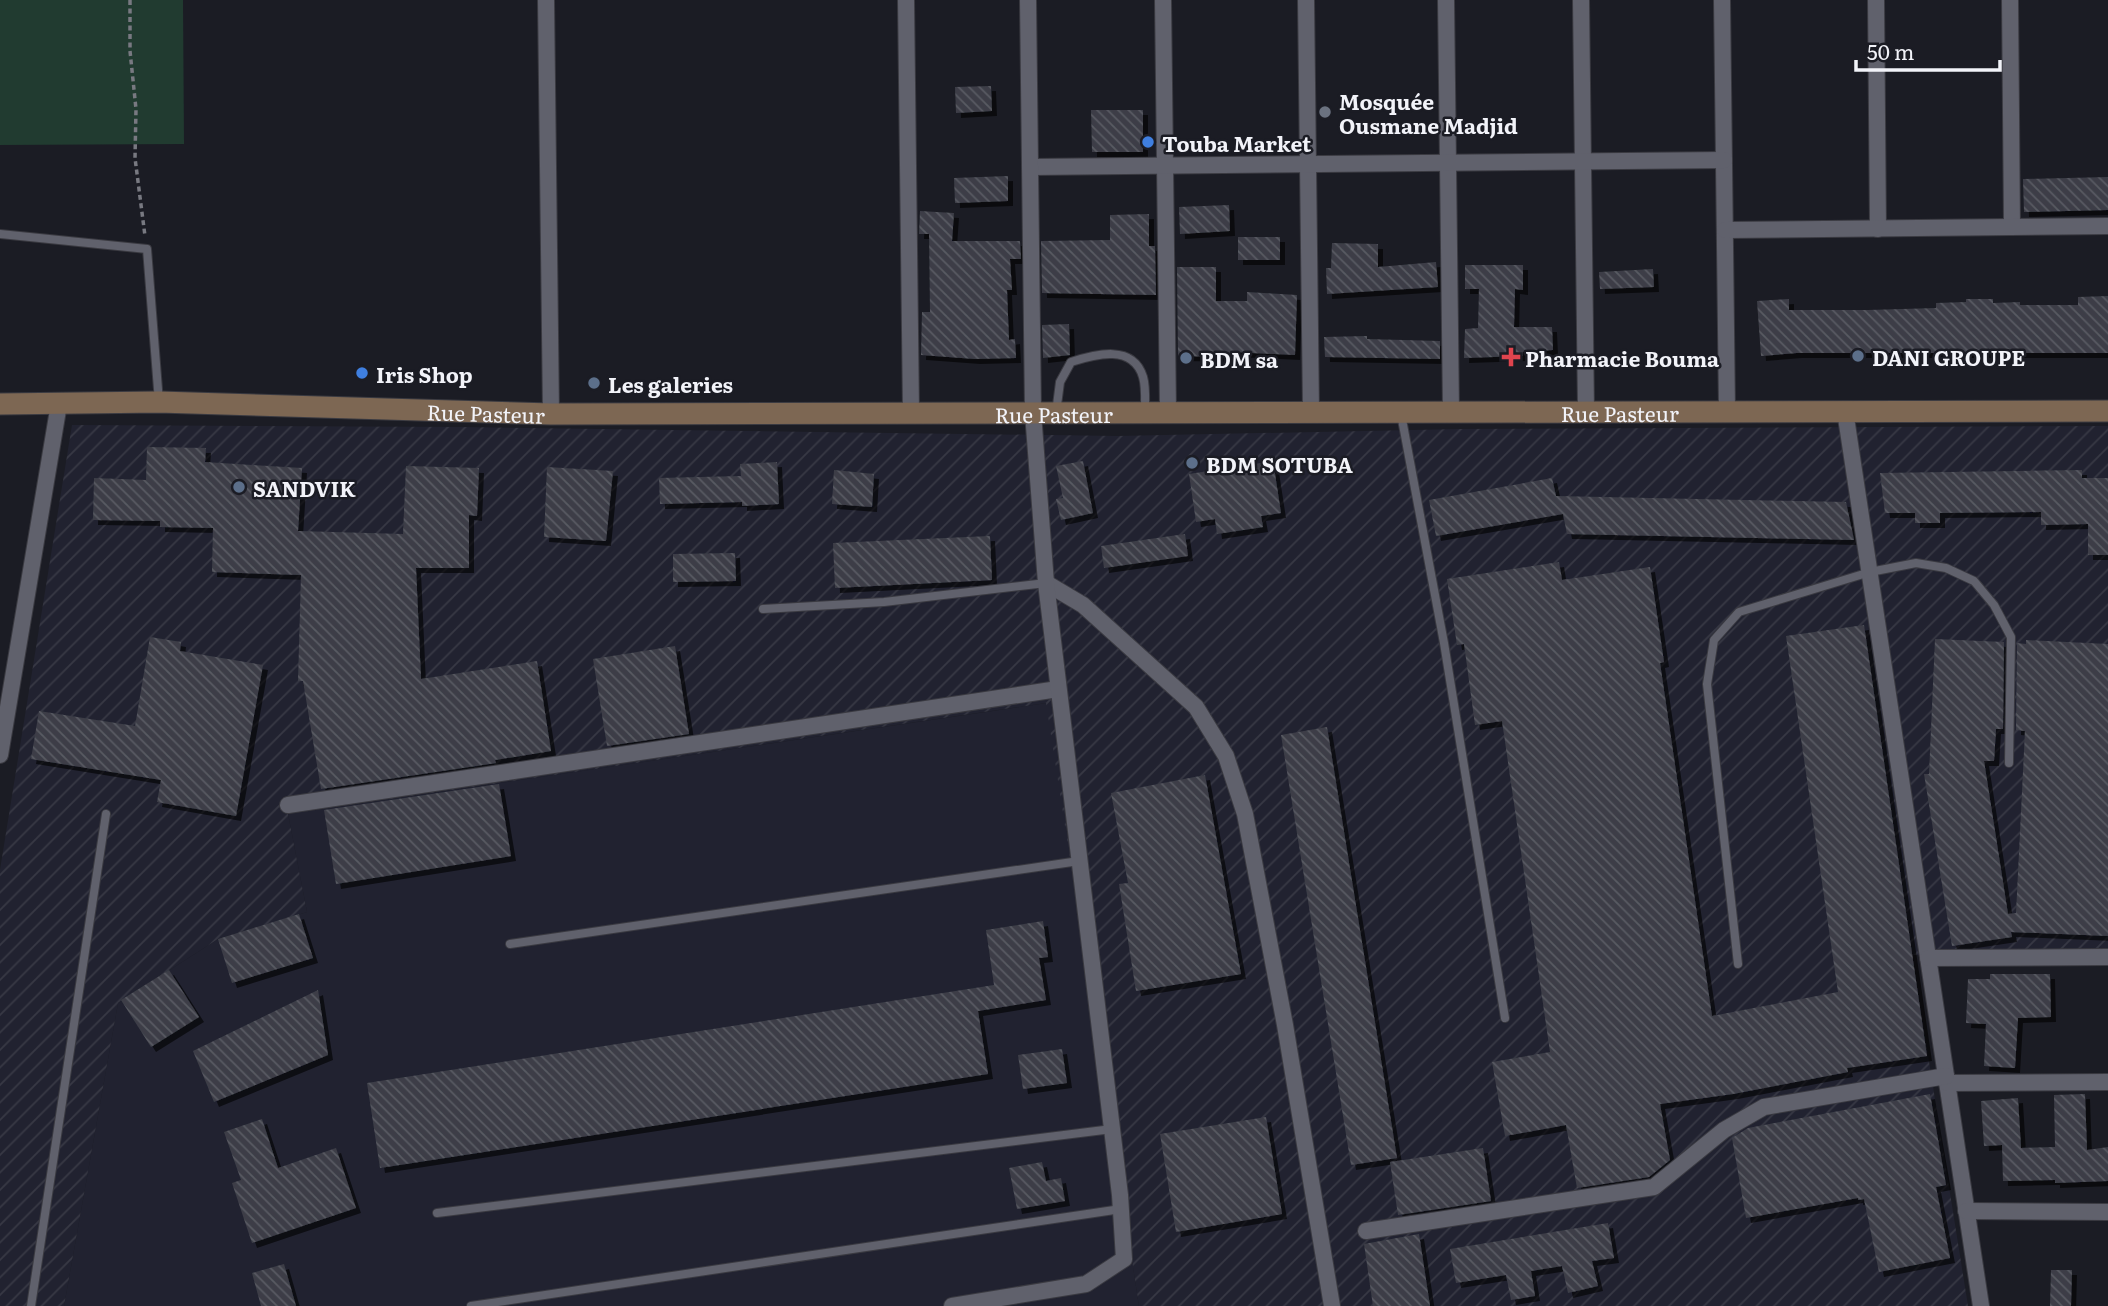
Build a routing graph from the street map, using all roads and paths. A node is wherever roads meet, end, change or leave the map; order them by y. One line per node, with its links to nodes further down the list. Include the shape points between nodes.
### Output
1 (130, 0): 23 (path, via 135,158)
2 (546, 0): 39 (street)
3 (906, 0): 36 (street)
4 (1027, 0): 17 (street)
5 (1163, 0): 16 (street)
6 (1306, 0): 15 (street)
7 (1446, 0): 14 (street)
8 (1581, 0): 13 (street)
9 (1722, 0): 12 (street)
10 (1875, 0): 20 (street)
11 (2010, 0): 19 (street)
12 (1724, 160): 13 (street); 21 (street)
13 (1583, 161): 14 (street); 35 (street)
14 (1448, 163): 15 (street); 34 (street)
15 (1308, 164): 16 (street); 32 (street)
16 (1166, 166): 17 (street); 31 (street)
17 (1030, 167): 37 (street)
18 (2108, 226): 19 (street)
19 (2012, 227): 20 (street)
20 (1878, 229): 21 (street)
21 (1725, 230): 27 (street)
22 (0, 234): 23 (lane)
23 (147, 249): 24 (lane)
24 (159, 402): 26 (main road, Rue Pasteur); 39 (main road, Rue Pasteur)
25 (0, 404): 26 (main road, Rue Pasteur)
26 (59, 404): 43 (street)
27 (1727, 411): 28 (main road, Rue Pasteur); 35 (main road, Rue Pasteur)
28 (1845, 411): 29 (main road, Rue Pasteur); 40 (street)
29 (2108, 411)
30 (1146, 412): 31 (main road, Rue Pasteur); 38 (main road, Rue Pasteur); 38 (lane, via 1143,377 1133,360 1117,352 1071,362 1060,382)
31 (1168, 412): 32 (main road, Rue Pasteur)
32 (1311, 412): 33 (main road, Rue Pasteur)
33 (1400, 412): 34 (main road, Rue Pasteur); 54 (lane, via 1444,643)
34 (1451, 412): 35 (main road, Rue Pasteur)
35 (1586, 412)
36 (911, 413): 37 (main road, Rue Pasteur); 39 (main road, Rue Pasteur)
37 (1033, 413): 38 (main road, Rue Pasteur); 41 (street)
38 (1056, 413)
39 (551, 414)
40 (1870, 572): 46 (lane, via 1916,563 1945,568 1974,581 1994,605 2011,637); 52 (street); 53 (lane, via 1739,612 1714,640 1707,684)
41 (1046, 583): 42 (lane, via 884,602); 44 (street); 66 (street, via 1083,605 1196,707 1226,756 1245,814)
42 (763, 609)
43 (7, 663): 45 (street)
44 (1058, 689): 47 (street); 49 (street)
45 (0, 755)
46 (2008, 763)
47 (288, 805)
48 (106, 814): 63 (lane)
49 (1079, 861): 50 (lane); 57 (street)
50 (510, 944)
51 (2108, 957): 52 (street)
52 (1928, 958): 55 (street)
53 (1738, 964)
54 (1504, 1018)
55 (1947, 1079): 56 (street); 59 (street); 62 (street, via 1764,1107 1724,1129 1654,1187)
56 (2108, 1082)
57 (1112, 1129): 58 (street); 61 (lane)
58 (1121, 1209): 64 (lane); 65 (street, via 1124,1259 1086,1284)
59 (1966, 1211): 60 (street); 67 (street)
60 (2108, 1212)
61 (437, 1213)
62 (1366, 1231)
63 (31, 1306)
64 (471, 1306)
65 (952, 1306)
66 (1332, 1306)
67 (1981, 1306)

